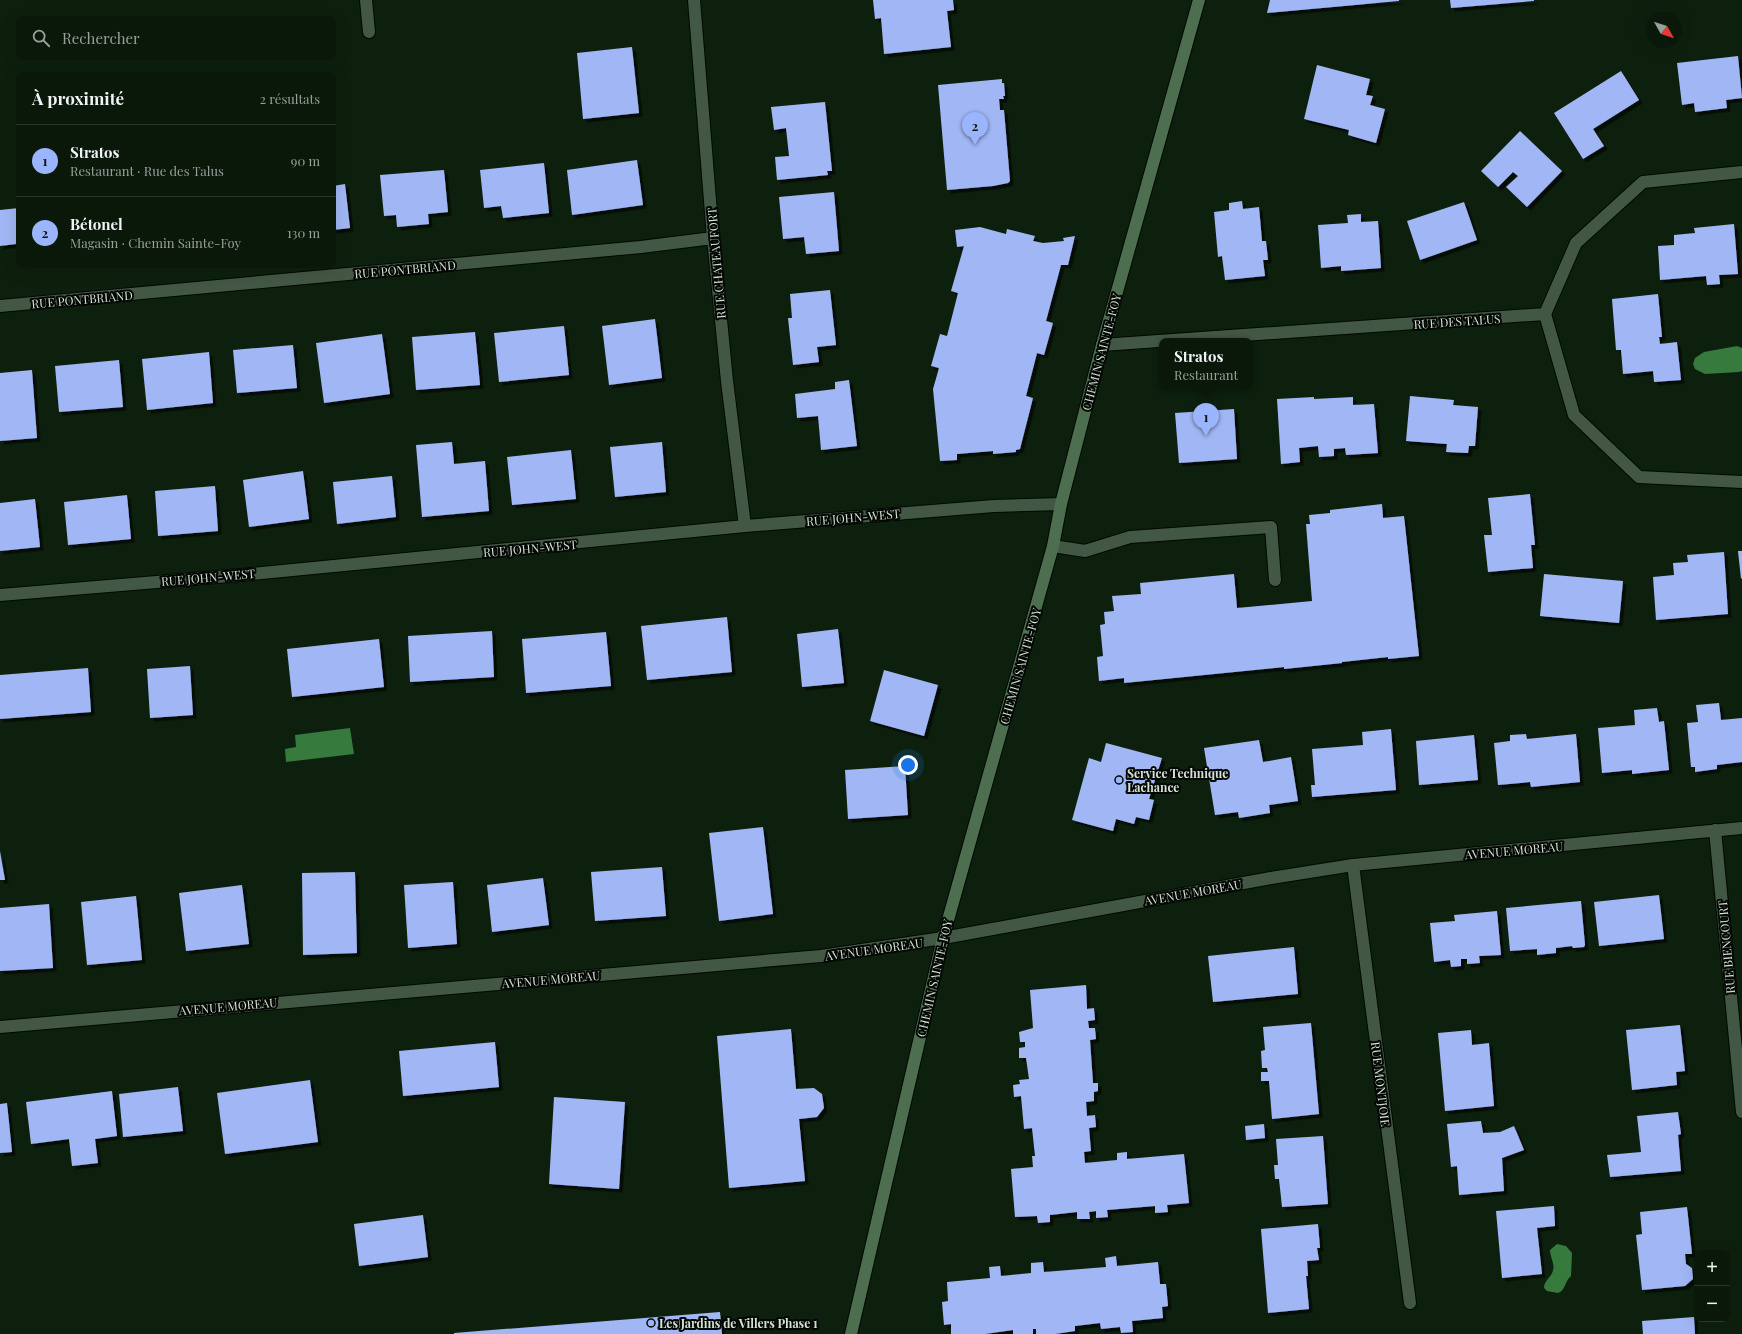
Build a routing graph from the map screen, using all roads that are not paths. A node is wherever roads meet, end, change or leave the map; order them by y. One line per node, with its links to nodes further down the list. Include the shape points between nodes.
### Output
1 (366, 0): 4 (street)
2 (694, 0): 6 (street, RUE CHATEAUFORT)
3 (1199, 0): 11 (main road, CHEMIN SAINTE-FOY)
4 (369, 32)
5 (1742, 172): 8 (street, via 1643,182 1576,243)
6 (713, 238): 7 (street, RUE PONTBRIAND, via 633,248); 14 (street, RUE CHATEAUFORT)
7 (0, 306)
8 (1545, 314): 9 (street, RUE DES TALUS); 12 (street, via 1574,415 1639,477)
9 (1202, 338)
10 (1159, 341): 11 (street, RUE DES TALUS)
11 (1102, 345): 13 (main road, CHEMIN SAINTE-FOY)
12 (1742, 482)
13 (1061, 504): 14 (street, RUE JOHN-WEST, via 994,506); 15 (main road, CHEMIN SAINTE-FOY)
14 (745, 526): 17 (street, RUE JOHN-WEST)
15 (1054, 546): 16 (street, via 1085,551 1130,537 1271,527); 21 (main road, CHEMIN SAINTE-FOY)
16 (1275, 580)
17 (0, 595)
18 (1742, 828): 19 (street, AVENUE MOREAU)
19 (1715, 830): 20 (street, AVENUE MOREAU); 23 (street, RUE BIENCOURT)
20 (1353, 865): 21 (street, AVENUE MOREAU); 24 (street, RUE MONTJOIE)
21 (943, 938): 22 (street, AVENUE MOREAU, via 821,956); 25 (main road, CHEMIN SAINTE-FOY)
22 (0, 1027)
23 (1742, 1112)
24 (1410, 1303)
25 (851, 1334)

